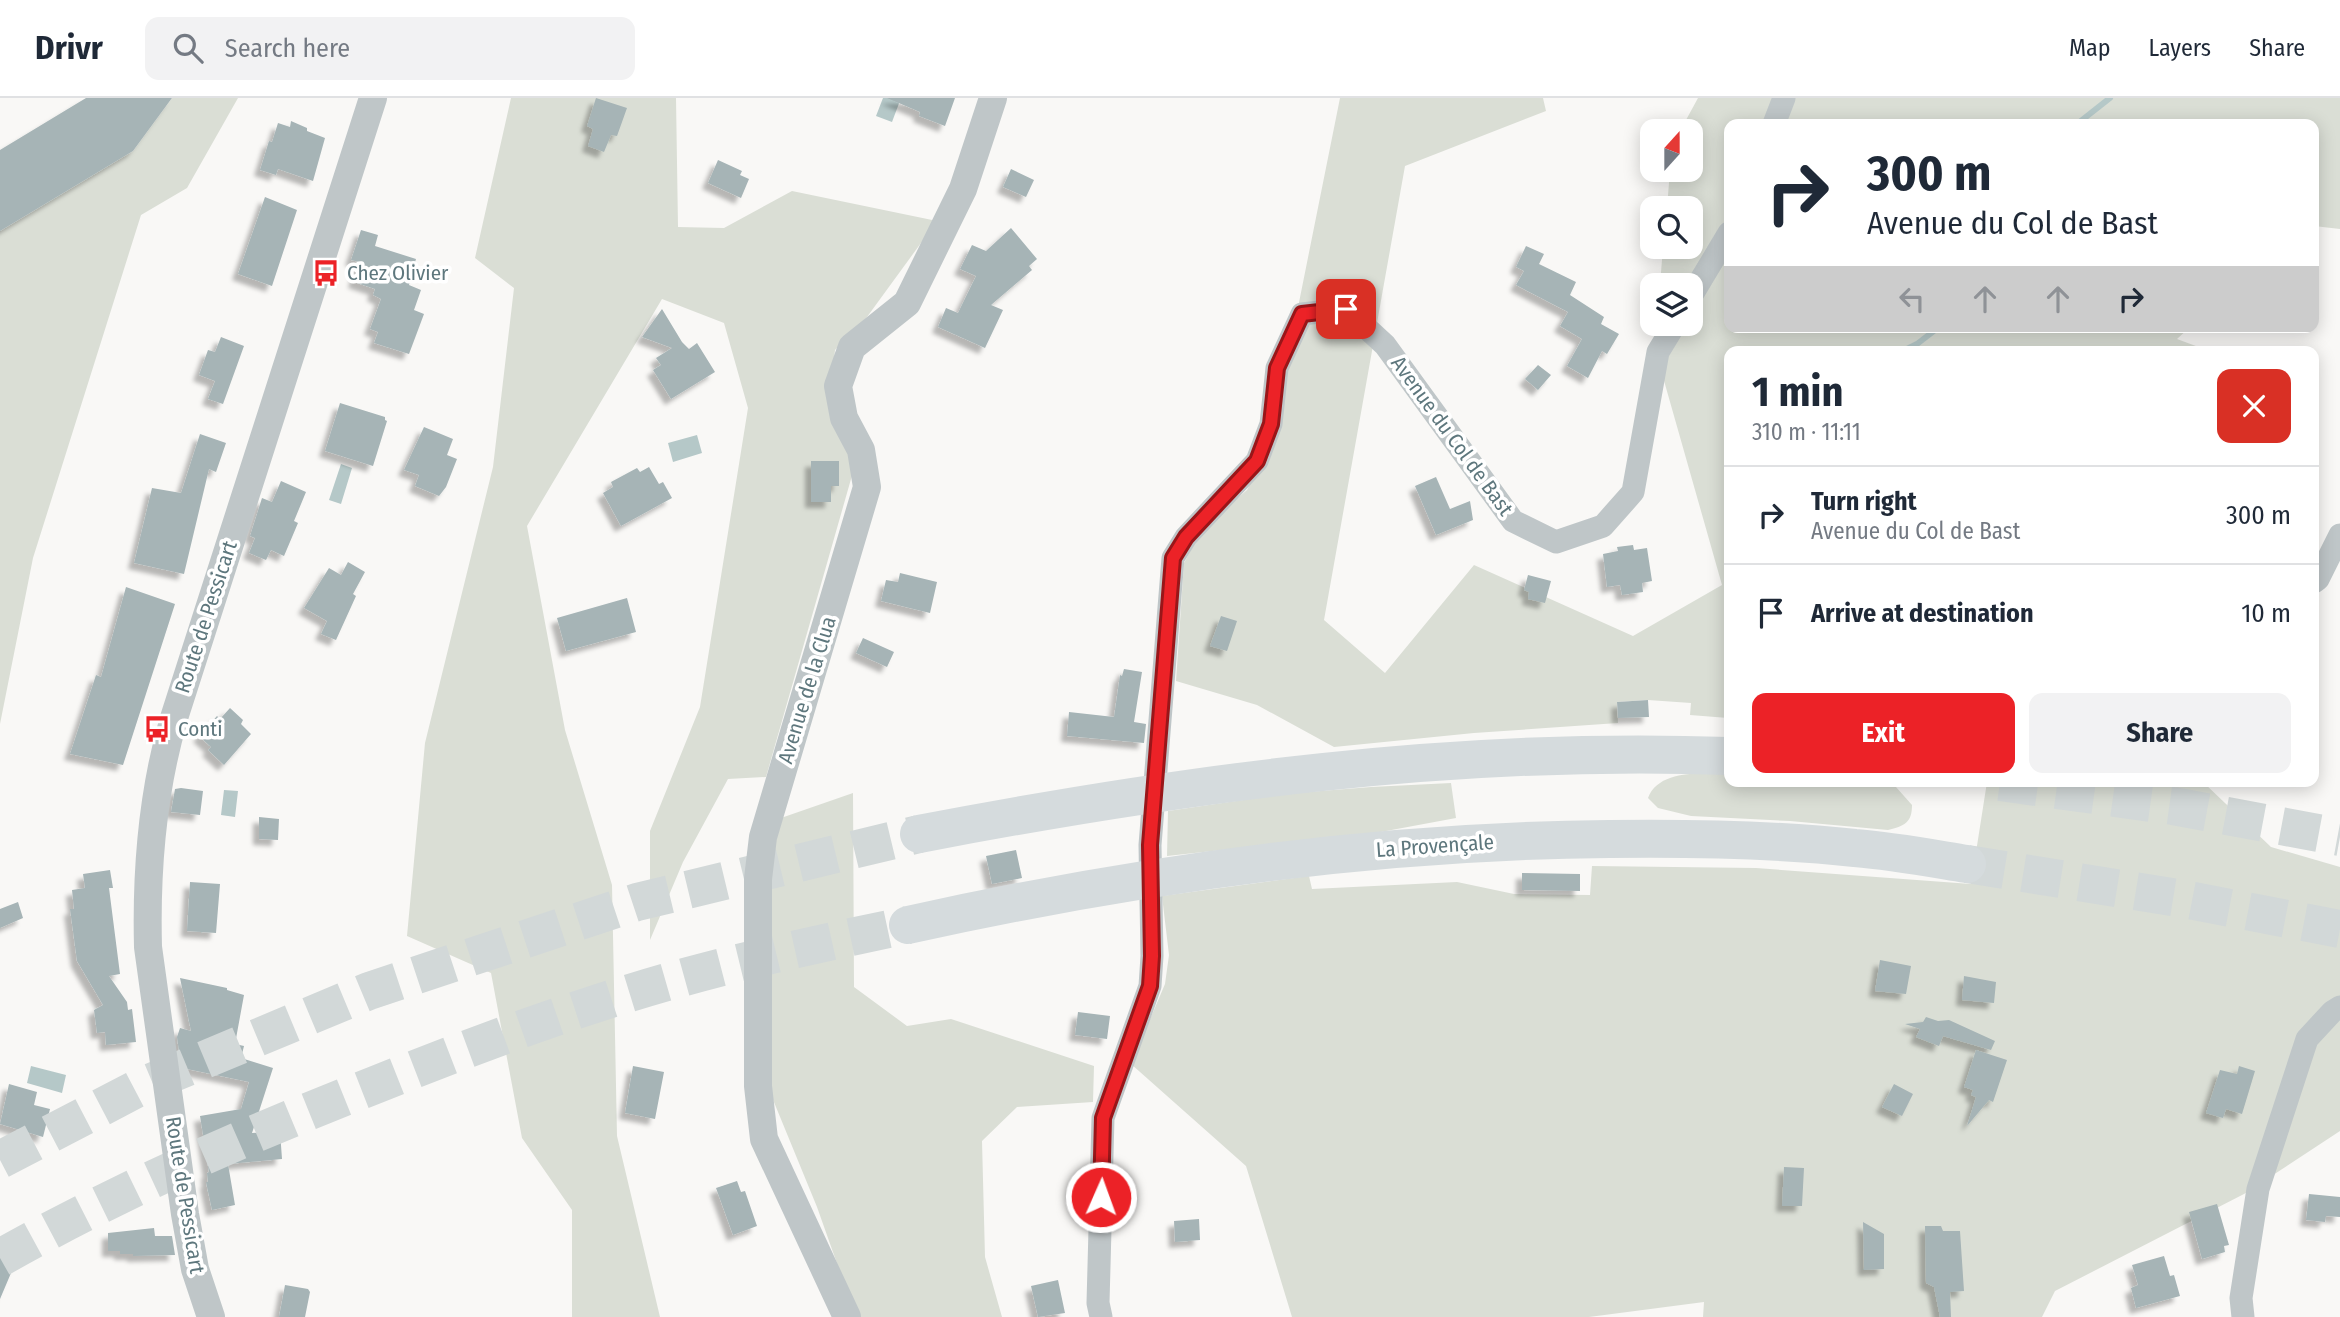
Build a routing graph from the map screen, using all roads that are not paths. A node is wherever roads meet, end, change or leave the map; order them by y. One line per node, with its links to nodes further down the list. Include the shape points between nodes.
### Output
1 (373, 98): 15 (street, Route de Pessicart, via 164,750 153,809 148,947 185,1214 195,1269)
2 (993, 98): 16 (street, Avenue de la Clua, via 963,189 907,303 852,347 838,386 844,418 861,450 867,487 763,837 758,879 758,1086 764,1139)
3 (1784, 98): 4 (street)
4 (1776, 119)
5 (1724, 241): 6 (street)
6 (1703, 276)
7 (1668, 336): 17 (street, Avenue du Col de Bast, via 1658,352 1633,492 1602,526 1556,542 1513,520 1385,345 1346,309 1302,314 1277,368 1271,424 1257,461 1186,537 1173,558 1150,845 1150,986 1103,1118)
8 (2340, 534): 9 (street)
9 (2319, 577)
10 (1724, 757): 11 (highway, via 1636,754 1333,771 1185,788)
11 (919, 834)
12 (1967, 863): 13 (highway, La Provençale, via 1856,848 1693,838 1560,839 1398,848 1182,873 1010,902)
13 (908, 925)
14 (2340, 1007): 18 (street, via 2307,1039 2258,1189 2241,1298)
15 (211, 1317)
16 (847, 1317)
17 (1101, 1317)
18 (2243, 1317)

